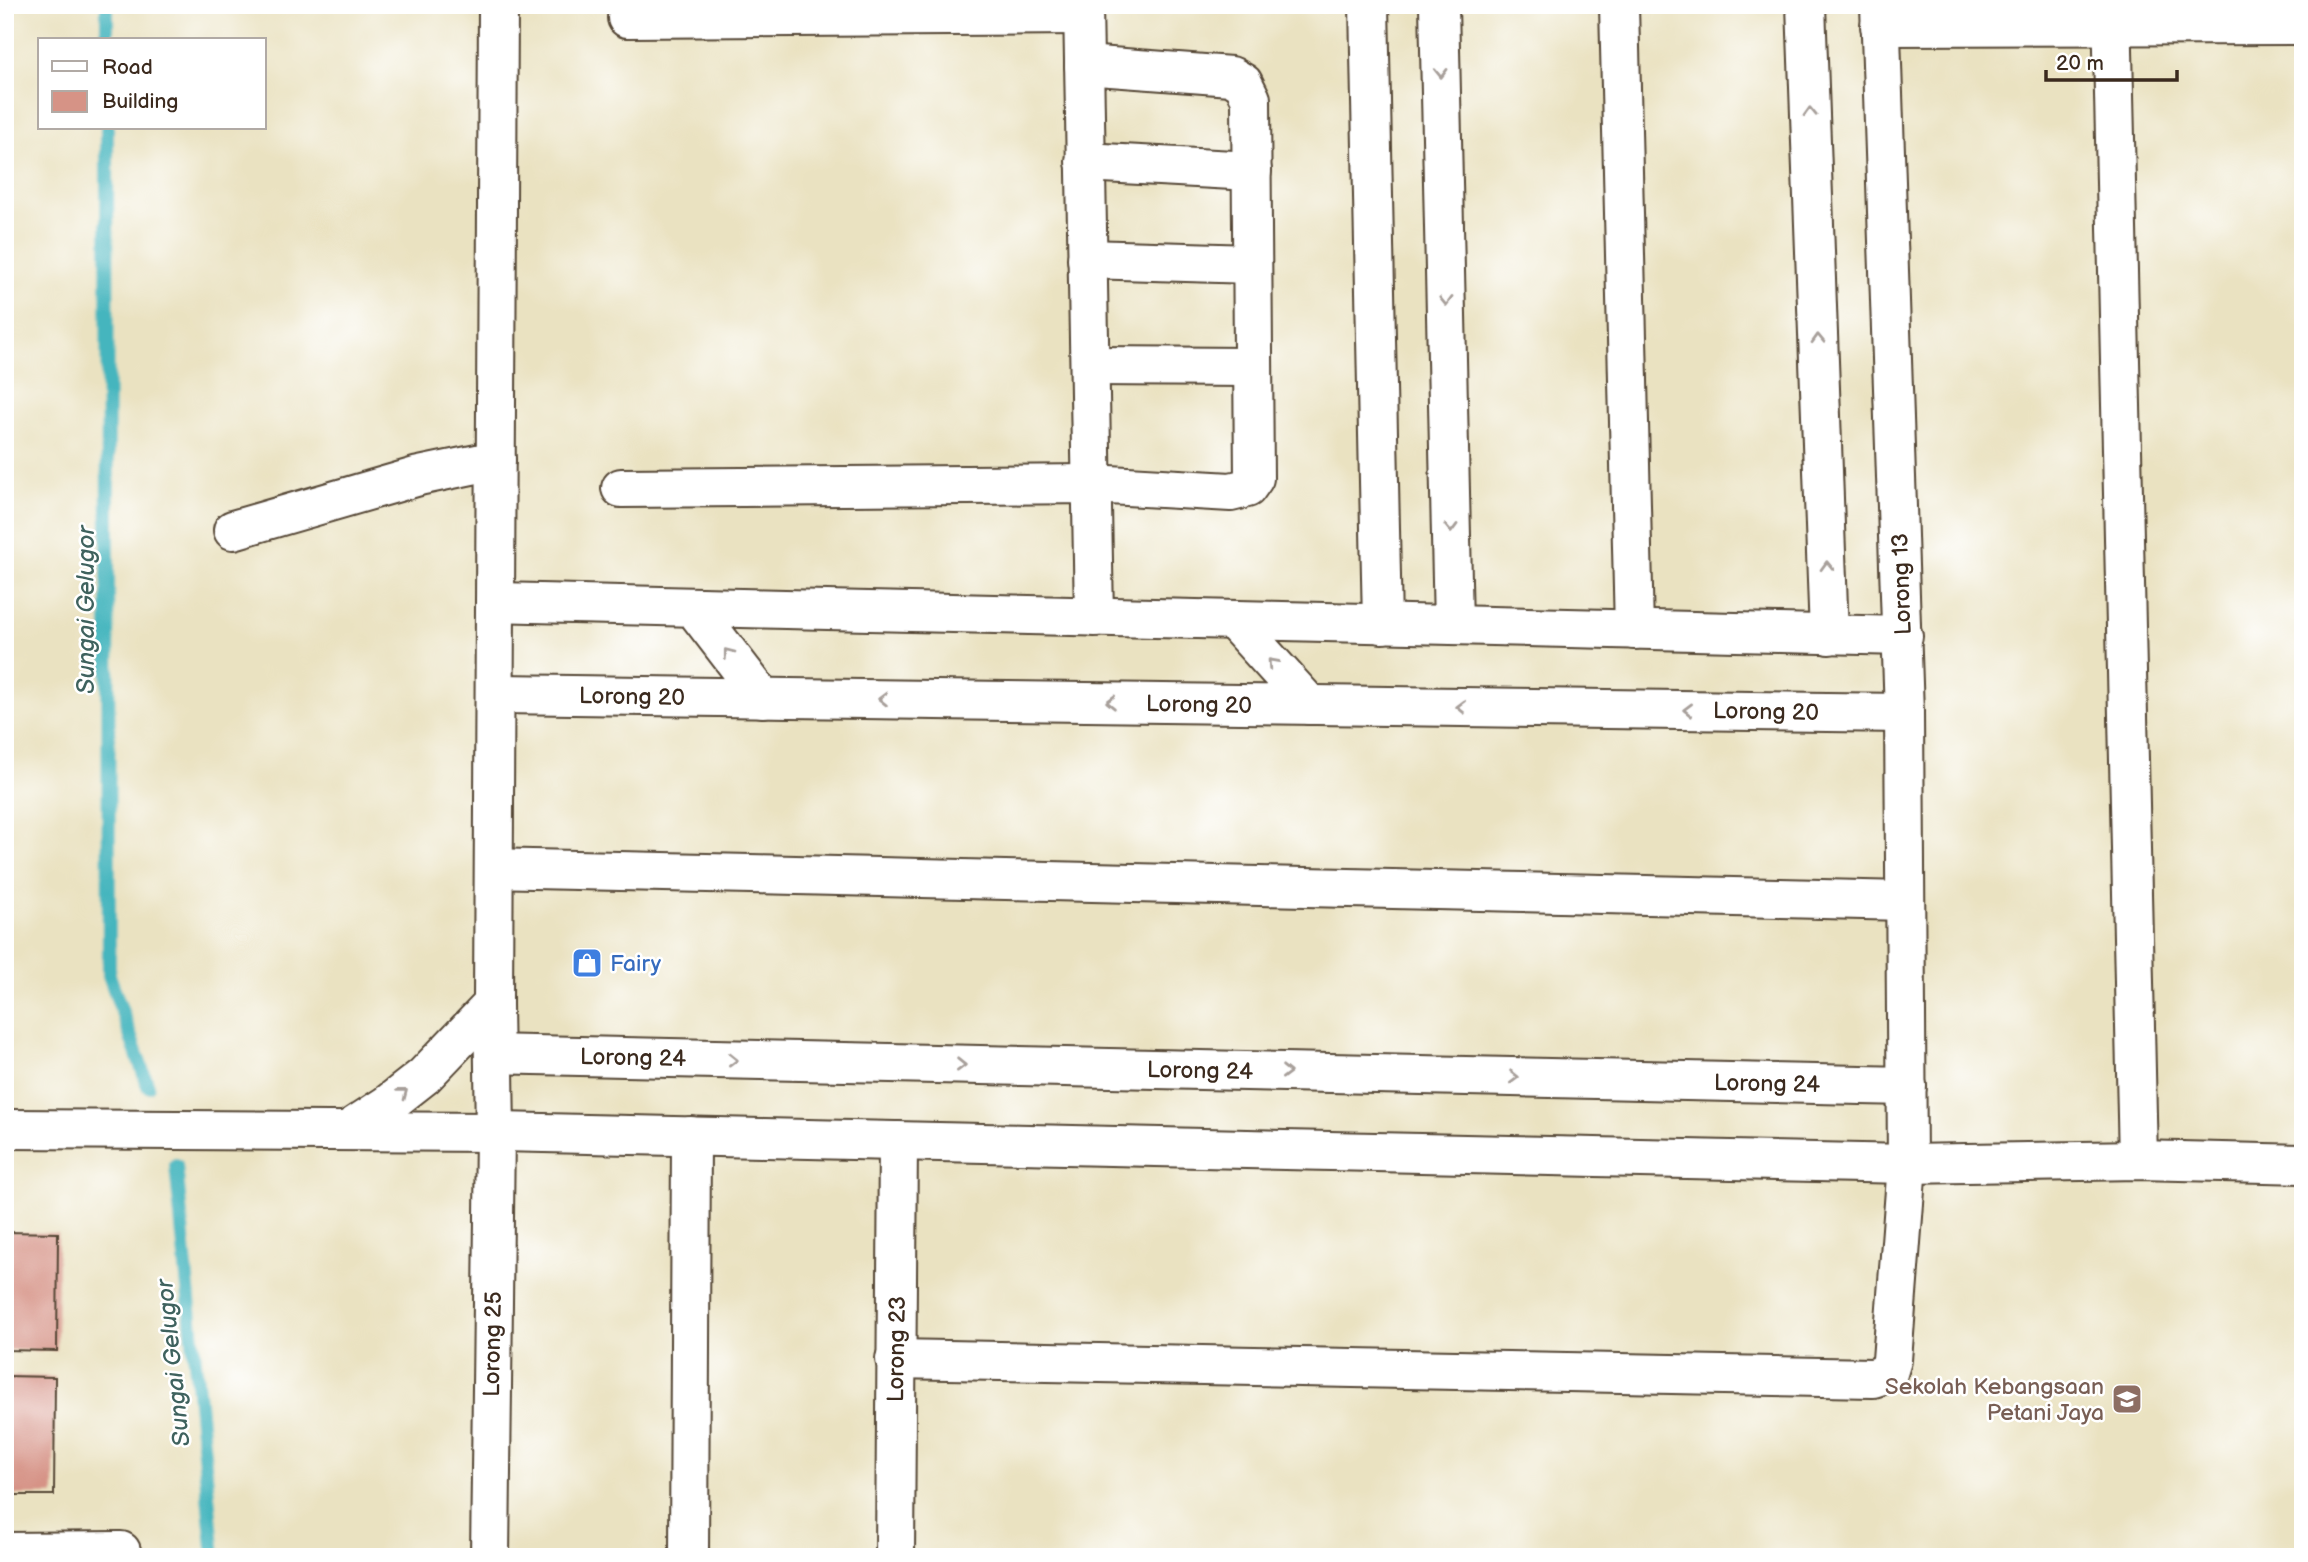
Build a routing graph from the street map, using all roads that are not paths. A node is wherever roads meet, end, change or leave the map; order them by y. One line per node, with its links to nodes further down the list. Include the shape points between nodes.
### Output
1 (498, 5): 18 (street, Lorong 25)
2 (1369, 5): 26 (street)
3 (1439, 5): 27 (street, one-way to 27)
4 (1619, 5): 28 (street)
5 (1806, 5): 29 (street, one-way to 5)
6 (1083, 10): 9 (street); 11 (street)
7 (2113, 15): 8 (street); 10 (street); 45 (street)
8 (1880, 16): 30 (street, Lorong 13)
9 (627, 18)
10 (2303, 25)
11 (1084, 65): 12 (street); 13 (street, via 1231,76 1243,83 1251,99)
12 (1085, 162): 13 (street); 14 (street)
13 (1252, 171): 15 (street)
14 (1087, 259): 15 (street); 16 (street)
15 (1252, 264): 17 (street)
16 (1090, 366): 17 (street); 19 (street)
17 (1253, 367): 19 (street, via 1254,478 1247,488 1231,492)
18 (496, 460): 21 (street, via 419,476); 22 (street, Lorong 25)
19 (1092, 484): 20 (street); 24 (street)
20 (621, 488)
21 (233, 530)
22 (495, 602): 23 (street); 31 (street, Lorong 25)
23 (693, 607): 24 (street); 32 (street, one-way to 23)
24 (1094, 617): 25 (street)
25 (1233, 620): 26 (street); 33 (street, one-way to 25)
26 (1382, 624): 27 (street)
27 (1453, 625): 28 (street)
28 (1634, 630): 29 (street)
29 (1829, 635): 30 (street)
30 (1903, 636): 34 (street, Lorong 13)
31 (495, 694): 32 (street, Lorong 20); 35 (street, Lorong 25)
32 (763, 698): 33 (street, Lorong 20, one-way to 32)
33 (1310, 705): 34 (street, Lorong 20, one-way to 33)
34 (1904, 713): 36 (street, Lorong 13)
35 (494, 868): 36 (street); 37 (street, Lorong 25)
36 (1905, 901): 39 (street, Lorong 13)
37 (493, 1004): 38 (street, Lorong 25); 41 (street, one-way to 37, via 425,1076)
38 (494, 1054): 39 (street, Lorong 24, one-way to 39); 42 (street, Lorong 25)
39 (1907, 1086): 46 (street, Lorong 13)
40 (5, 1129): 41 (street)
41 (347, 1130): 42 (street)
42 (495, 1132): 43 (street); 51 (street, Lorong 25)
43 (691, 1136): 44 (street); 52 (street)
44 (898, 1141): 46 (street); 48 (street, Lorong 23)
45 (2138, 1160): 46 (street); 47 (street)
46 (1907, 1164): 48 (street, Lorong 13, via 1892,1360 1888,1373 1873,1378)
47 (2303, 1164)
48 (895, 1359): 53 (street, Lorong 23)
49 (121, 1551): 50 (street)
50 (5, 1552)
51 (490, 1557)
52 (689, 1557)
53 (895, 1557)

